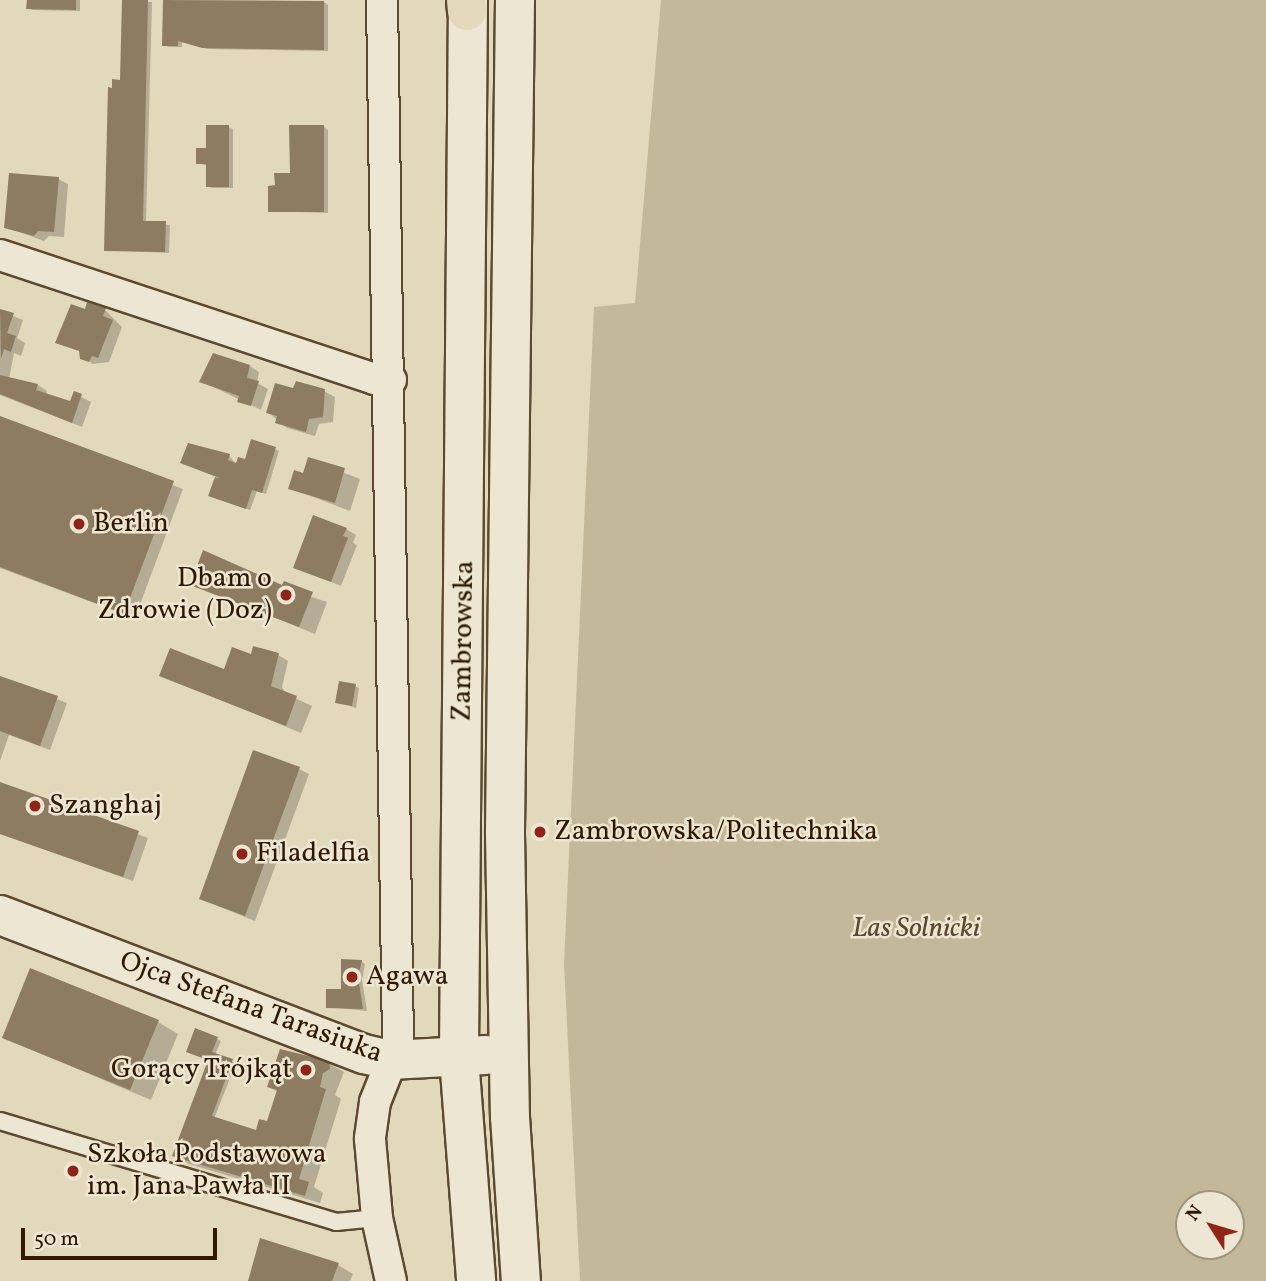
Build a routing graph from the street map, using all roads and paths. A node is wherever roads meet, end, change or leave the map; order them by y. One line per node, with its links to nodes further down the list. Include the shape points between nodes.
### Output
1 (382, 0): 5 (street)
2 (515, 0): 7 (main road, Zambrowska, via 505,794)
3 (467, 4): 8 (main road, Zambrowska)
4 (0, 256): 5 (street, via 374,379)
5 (391, 380): 9 (street, via 398,1044)
6 (0, 915): 9 (main road, Ojca Stefana Tarasiuka)
7 (508, 1052): 8 (main road, Ojca Stefana Tarasiuka); 14 (main road, Zambrowska)
8 (459, 1058): 9 (main road, Ojca Stefana Tarasiuka); 13 (main road, Zambrowska)
9 (390, 1060): 11 (street, via 375,1102 370,1139)
10 (0, 1121): 11 (lane, via 336,1222)
11 (377, 1219): 12 (street)
12 (391, 1281)
13 (476, 1281)
14 (521, 1281)

